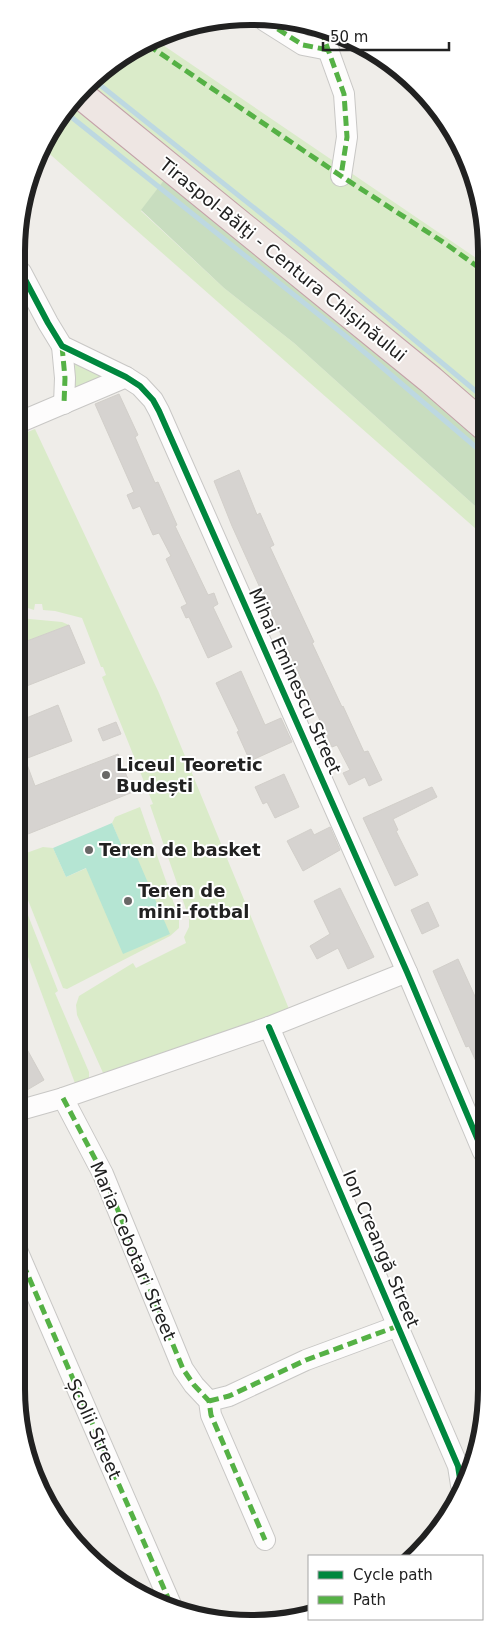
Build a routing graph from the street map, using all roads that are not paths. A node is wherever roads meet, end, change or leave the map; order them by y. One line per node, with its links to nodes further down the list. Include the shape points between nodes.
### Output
1 (272, 26): 3 (street, via 303,46)
2 (324, 37): 3 (street)
3 (329, 50): 5 (street, via 344,94 347,137)
4 (85, 98): 11 (highway, Tiraspol-Bălţi - Centura Chișinăului)
5 (341, 176)
6 (25, 280): 7 (street)
7 (62, 346): 8 (street, Mihai Eminescu Street); 9 (street, via 66,378)
8 (126, 377): 9 (street); 12 (street, Mihai Eminescu Street, via 140,386 159,411)
9 (64, 404): 10 (street)
10 (25, 420)
11 (478, 421)
12 (407, 972): 13 (street); 16 (street, Mihai Eminescu Street)
13 (268, 1027): 14 (street); 18 (street, Ion Creangă Street)
14 (63, 1098): 15 (street); 19 (street, Maria Cebotari Street, via 103,1174 183,1369)
15 (25, 1109)
16 (478, 1140)
17 (25, 1268): 22 (street, Școlii Street)
18 (398, 1326): 19 (street, via 306,1360 229,1396); 20 (street, Ion Creangă Street, via 458,1466)
19 (209, 1401): 21 (street, Maria Cebotari Street, via 211,1415)
20 (460, 1478)
21 (265, 1540)
22 (169, 1599)

